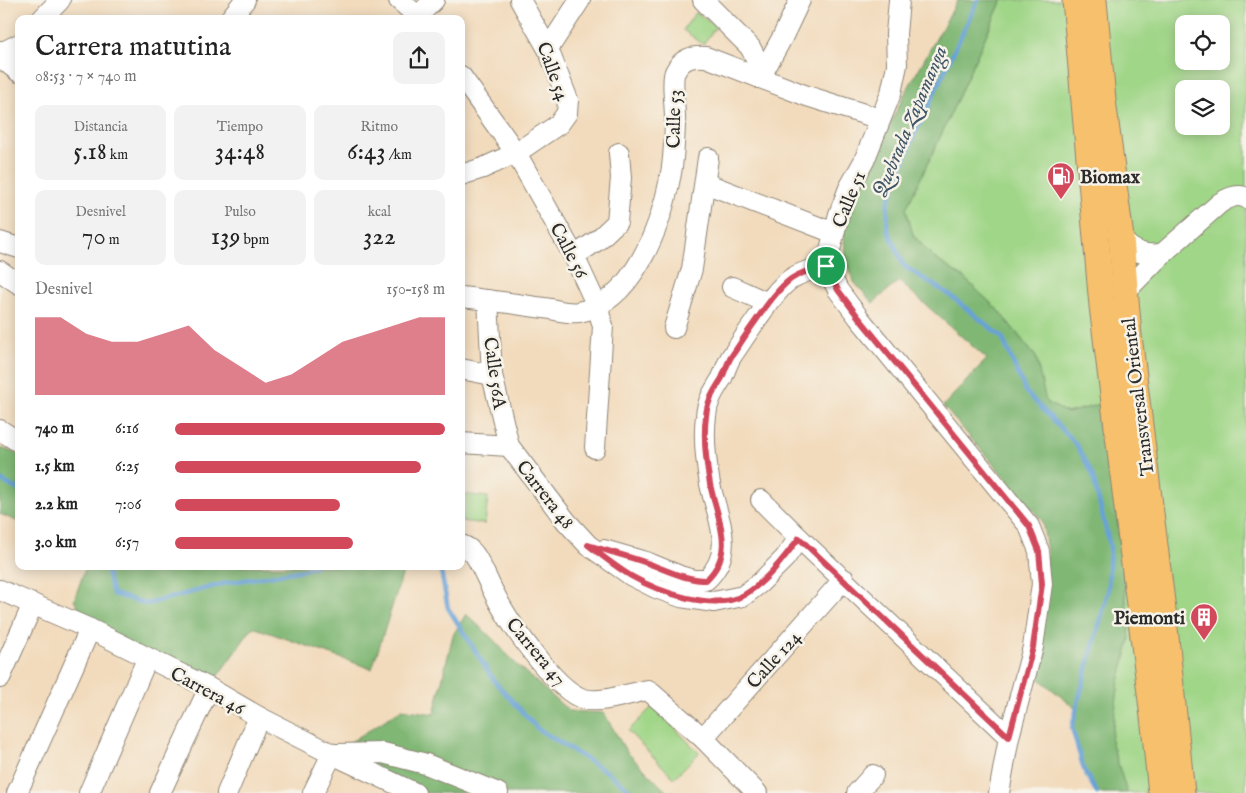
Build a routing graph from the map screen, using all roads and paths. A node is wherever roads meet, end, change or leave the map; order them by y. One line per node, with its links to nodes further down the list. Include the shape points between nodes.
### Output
1 (60, 0): 12 (street)
2 (244, 0): 13 (street)
3 (399, 0): 14 (street)
4 (434, 0): 15 (street)
5 (580, 0): 17 (street)
6 (703, 0): 21 (street, via 750,47 758,62)
7 (800, 0): 21 (street)
8 (898, 0): 23 (street, Calle 51, via 897,65 891,93)
9 (1075, 0): 79 (main road, Transversal Oriental, via 1102,306)
10 (1094, 0): 31 (main road, Transversal Oriental)
11 (522, 1): 17 (street, Calle 54)
12 (46, 15)
13 (233, 15)
14 (416, 15)
15 (420, 15)
16 (15, 46): 18 (street)
17 (548, 48): 24 (street, Calle 54, via 568,100 566,113 559,124)
18 (0, 51)
19 (0, 57): 20 (street)
20 (15, 69)
21 (760, 78): 23 (street, Calle 53); 44 (street, Calle 53, via 706,57 694,56 684,60 673,74 676,123 671,177 662,212 632,275 614,295)
22 (465, 82): 24 (street, Calle 56)
23 (880, 119): 30 (street, Calle 51, via 864,161 849,188)
24 (516, 153): 27 (street, Calle 54); 35 (street, Calle 56)
25 (619, 153): 35 (street, via 622,178 617,222)
26 (708, 158): 28 (street)
27 (465, 174)
28 (705, 183): 30 (street); 45 (street, via 692,269)
29 (1246, 198): 34 (street, via 1229,197)
30 (834, 233): 36 (street, Calle 51)
31 (1120, 238): 34 (street, via 1139,253); 40 (main road, Transversal Oriental)
32 (0, 242): 33 (street)
33 (15, 247)
34 (1162, 254): 40 (street)
35 (574, 256): 44 (street, Calle 56)
36 (826, 266): 43 (street, via 790,279); 65 (street, via 838,290 859,318 1029,526 1039,551 1042,584 1033,647)
37 (0, 271): 38 (street)
38 (15, 281)
39 (732, 287): 43 (street)
40 (1125, 292): 80 (main road, Transversal Oriental)
41 (465, 297): 42 (street)
42 (488, 300): 44 (street, via 577,313); 47 (street, Calle 56A)
43 (768, 303): 55 (street, via 730,358 709,399 705,417 706,457 723,541 715,571 706,580 694,580)
44 (597, 306): 52 (street, Calle 56, via 603,326)
45 (674, 328)
46 (465, 370): 47 (street)
47 (492, 375): 51 (street, Calle 56A)
48 (0, 430): 49 (street)
49 (15, 439)
50 (465, 443): 51 (street, Carrera 48)
51 (509, 446): 55 (street, Carrera 48)
52 (595, 448)
53 (761, 500): 54 (street)
54 (799, 538): 55 (street, Carrera 48, via 785,558 743,596 714,602 681,597 656,588 632,576); 57 (street)
55 (588, 545)
56 (465, 547): 66 (street, Carrera 47, via 472,551 521,638 566,688 582,698 596,700 648,690)
57 (844, 579): 65 (street); 66 (street, Calle 124)
58 (0, 590): 59 (street, Carrera 46)
59 (33, 604): 60 (street, Carrera 46); 62 (street)
60 (90, 629): 61 (street, Carrera 46); 69 (street)
61 (147, 659): 63 (street, Carrera 46); 70 (street)
62 (0, 678)
63 (209, 688): 64 (street, Carrera 46); 71 (street)
64 (259, 717): 67 (street, Carrera 46); 72 (street)
65 (1009, 737): 78 (street)
66 (703, 738): 76 (street, Carrera 47)
67 (332, 754): 73 (street); 74 (street, Carrera 46); 75 (street, via 383,753 426,764)
68 (873, 775): 77 (street)
69 (17, 793)
70 (89, 793)
71 (160, 793)
72 (227, 793)
73 (313, 793)
74 (415, 793)
75 (498, 793)
76 (757, 793)
77 (857, 793)
78 (999, 793)
79 (1161, 793)
80 (1182, 793)

